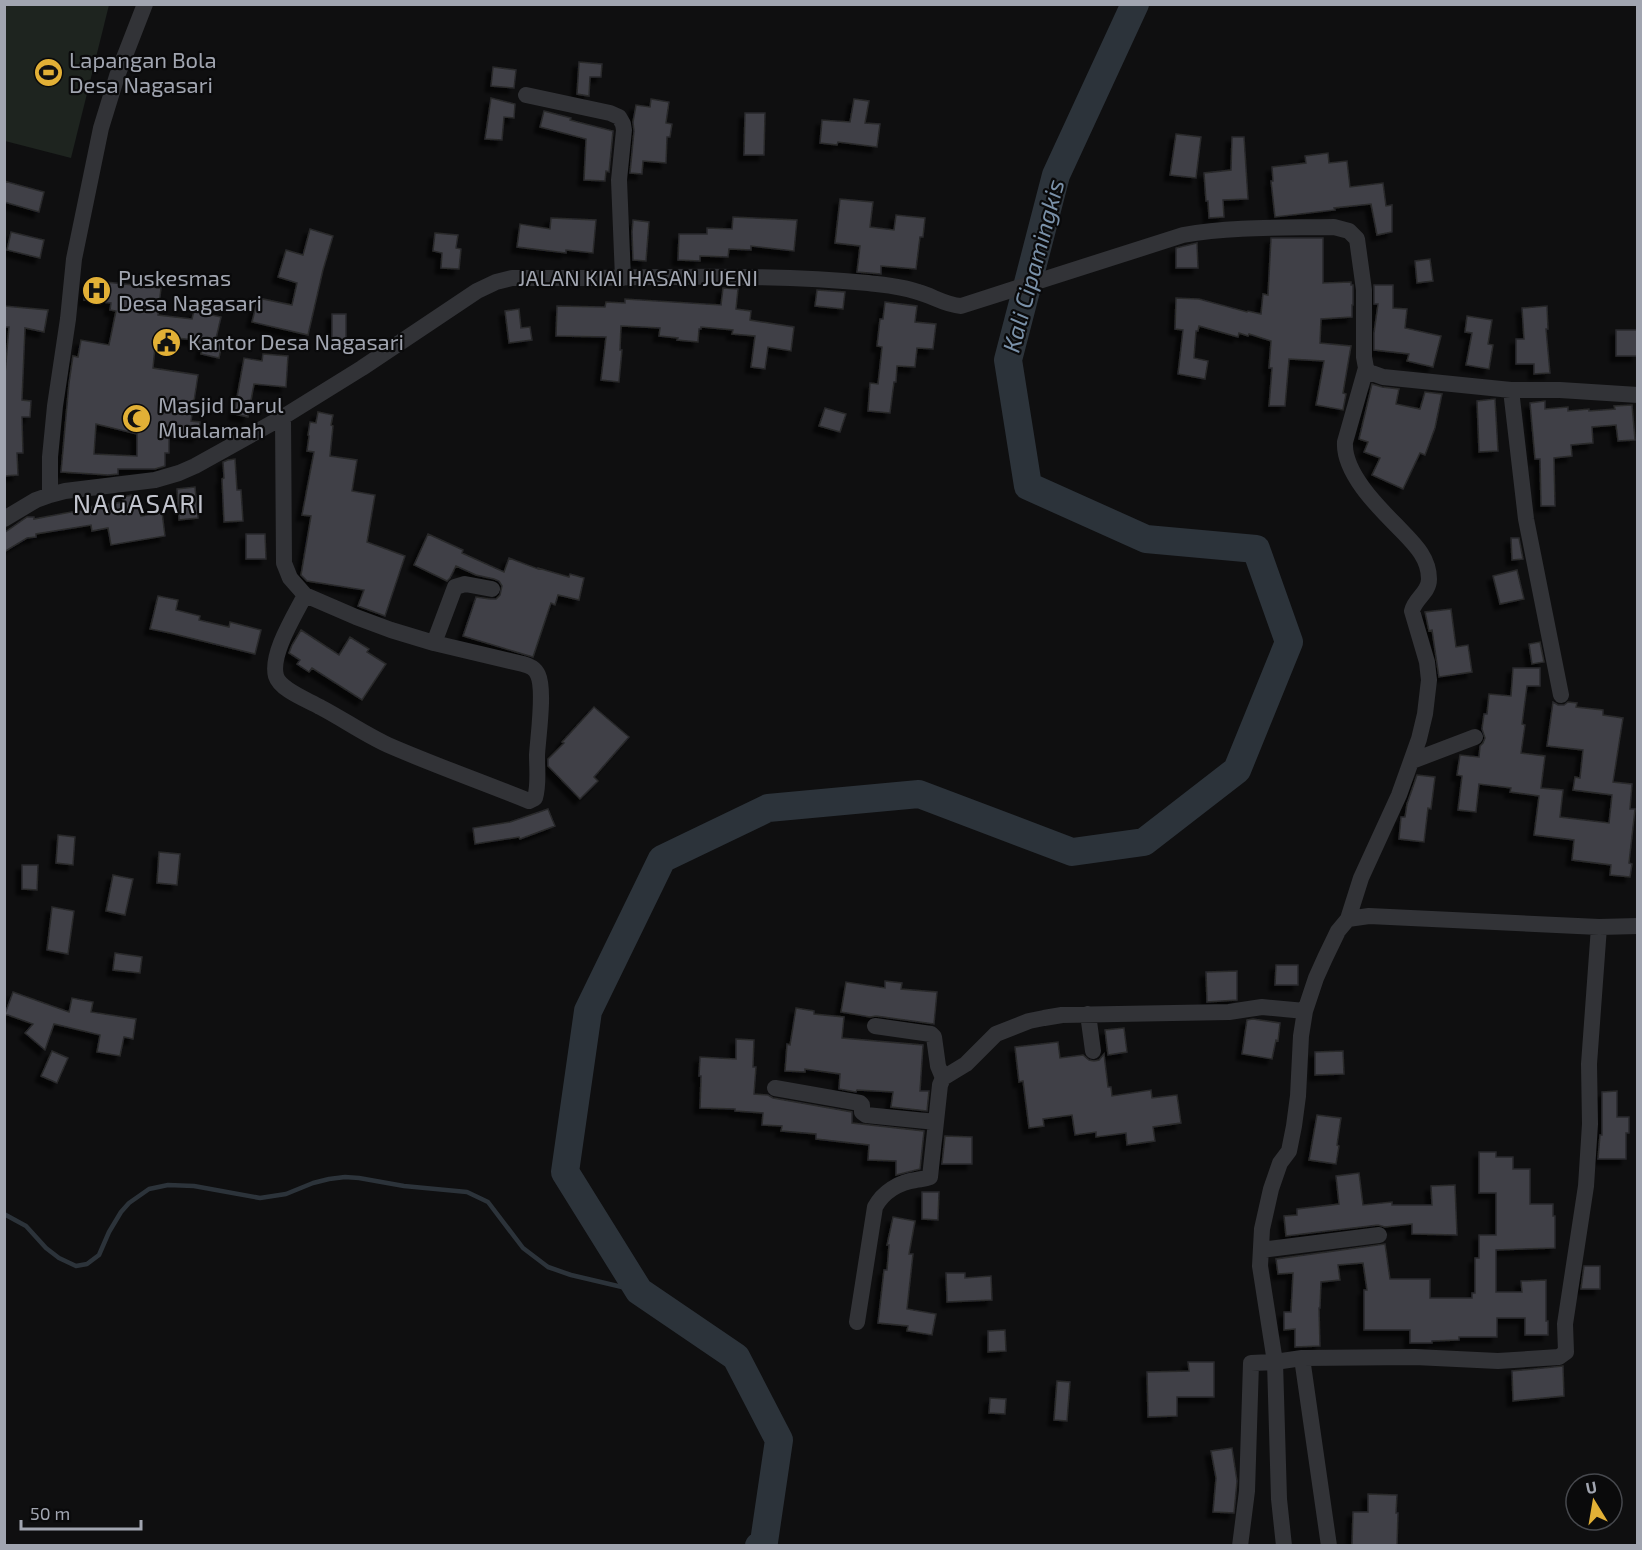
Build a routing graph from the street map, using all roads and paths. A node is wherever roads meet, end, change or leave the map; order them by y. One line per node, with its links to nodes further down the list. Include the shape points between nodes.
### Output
1 (145, 4): 8 (street, via 101,128 82,217 55,406)
2 (526, 95): 3 (street, via 610,113 621,120)
3 (623, 278): 4 (street, JALAN KIAI HASAN JUENI, via 757,277 856,282 911,289 953,306 969,305 1199,232 1334,227 1349,231 1359,245); 7 (street, JALAN KIAI HASAN JUENI, via 512,278 496,282 468,296)
4 (1366, 368): 5 (street, via 1383,377); 15 (street, via 1345,453 1356,478 1419,549 1429,577 1429,586 1412,609 1429,680 1425,714)
5 (1511, 390): 6 (street); 13 (street, via 1526,519)
6 (1638, 395)
7 (283, 417): 8 (street, JALAN KIAI HASAN JUENI, via 168,477); 11 (street, via 284,562 290,578)
8 (50, 495): 9 (street, JALAN KIAI HASAN JUENI)
9 (4, 519)
10 (492, 589): 12 (street, via 465,584 453,589)
11 (305, 595): 12 (street); 12 (street, via 276,662 276,677 287,690 389,745 534,800 540,712 540,681 536,671 523,664)
12 (434, 643)
13 (1561, 695)
14 (1475, 736): 15 (street)
15 (1412, 760): 16 (street, via 1361,878)
16 (1348, 919): 18 (street, via 1369,916); 19 (street, via 1333,939)
17 (1638, 926): 18 (street)
18 (1599, 927): 29 (street, via 1589,1064 1586,1186 1565,1324 1566,1352 1559,1357 1498,1361)
19 (1305, 1011): 20 (street, via 1262,1007 1229,1012); 27 (street, via 1294,1126 1289,1151 1271,1189)
20 (1088, 1014): 22 (street); 23 (street, via 1044,1018 996,1034 966,1064)
21 (875, 1026): 23 (street, via 934,1036)
22 (1093, 1051)
23 (943, 1078): 25 (street)
24 (775, 1088): 25 (street, via 860,1103 866,1115)
25 (936, 1122): 28 (street, via 930,1177 896,1186 875,1207)
26 (1379, 1235): 27 (street)
27 (1261, 1250): 30 (street)
28 (857, 1322)
29 (1302, 1358): 30 (street); 33 (street)
30 (1275, 1362): 31 (street, via 1251,1363 1247,1491); 32 (street)
31 (1240, 1545)
32 (1284, 1545)
33 (1329, 1545)

